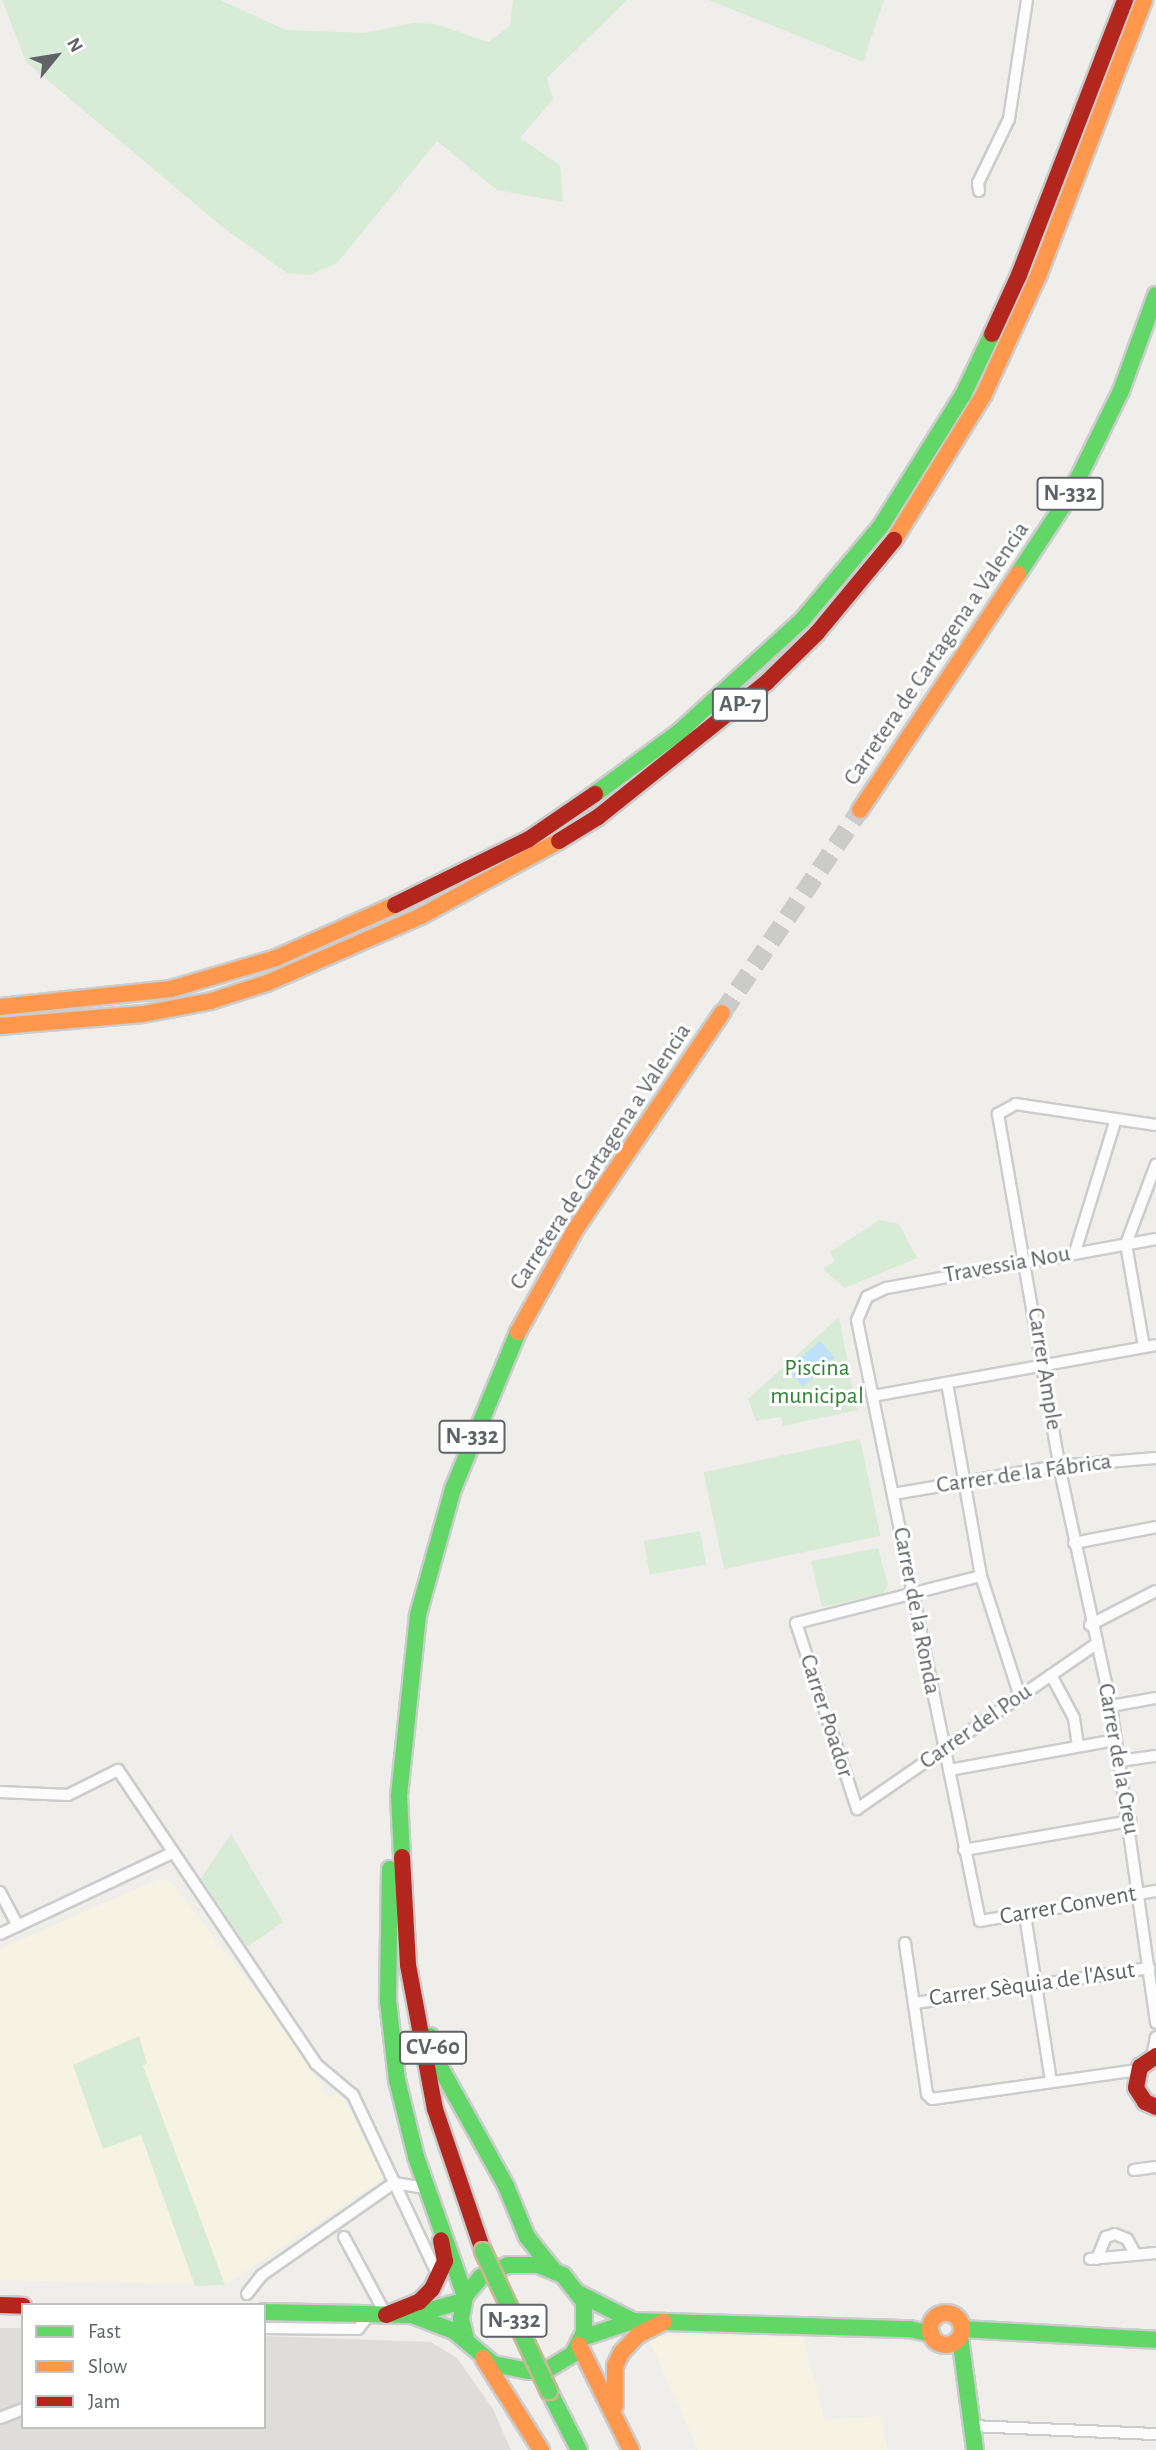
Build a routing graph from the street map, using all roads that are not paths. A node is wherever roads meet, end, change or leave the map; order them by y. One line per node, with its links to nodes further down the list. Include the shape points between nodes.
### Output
1 (1027, 0): 4 (street, via 1009,119 978,183)
2 (1125, 0): 7 (main road, AP-7, via 1019,275 962,395 881,526 803,619 744,676 679,732 561,818 450,880 354,925 276,958 171,989)
3 (1144, 0): 9 (main road, AP-7, via 1040,274 984,394 891,545 817,633 767,682 598,817 503,875 421,916 267,983 211,1001 144,1014)
4 (979, 191)
5 (1156, 295): 6 (main road, Carretera de Cartagena a Valencia / N-332, via 1121,391 1070,495)
6 (860, 810)
7 (0, 1007)
8 (722, 1013): 42 (main road, Carretera de Cartagena a Valencia / N-332, via 575,1230 503,1360 436,1543 411,1665)
9 (0, 1026)
10 (1115, 1119): 11 (street); 15 (street); 16 (street, Carrer Ample, via 1016,1104 998,1114)
11 (1156, 1125)
12 (1156, 1164): 14 (street)
13 (1156, 1239): 14 (street, Travessia Nou)
14 (1126, 1244): 15 (street, Travessia Nou); 18 (street)
15 (1075, 1252): 16 (street, Travessia Nou)
16 (1027, 1262): 17 (street, Travessia Nou, via 886,1288); 19 (street, Carrer Ample)
17 (863, 1301): 21 (street, Carrer de la Ronda, via 858,1325)
18 (1150, 1346): 19 (street)
19 (1043, 1365): 20 (street); 23 (street, Carrer Ample)
20 (947, 1383): 21 (street); 24 (street)
21 (873, 1396): 25 (street, Carrer de la Ronda)
22 (1156, 1458): 23 (street, Carrer de la Fábrica)
23 (1059, 1466): 24 (street, Carrer de la Fábrica); 27 (street, Carrer Ample)
24 (964, 1480): 25 (street, Carrer de la Fábrica); 28 (street)
25 (893, 1494): 30 (street, Carrer de la Ronda)
26 (1156, 1527): 27 (street)
27 (1074, 1542): 31 (street, Carrer Ample)
28 (981, 1576): 30 (street); 34 (street)
29 (1156, 1591): 31 (street)
30 (913, 1595): 39 (street, Carrer de la Ronda); 46 (street, Carrer Poador, via 796,1623)
31 (1090, 1625): 32 (street, Carrer de la Creu)
32 (1095, 1645): 33 (street, Carrer del Pou); 36 (street, Carrer de la Creu)
33 (1051, 1675): 34 (street, Carrer del Pou); 38 (street, via 1074,1718)
34 (1020, 1697): 39 (street, Carrer del Pou)
35 (1156, 1698): 36 (street)
36 (1111, 1706): 37 (street, Carrer de la Creu)
37 (1116, 1740): 38 (street); 41 (street, Carrer de la Creu)
38 (1078, 1746): 43 (street)
39 (944, 1748): 43 (street, Carrer de la Ronda); 46 (street, Carrer del Pou)
40 (1156, 1756): 41 (street)
41 (1119, 1761): 47 (street, Carrer de la Creu)
42 (401, 1769): 45 (main road, Carretera de Cartagena a Valencia / N-332); 70 (main road, via 390,1792 388,2000 397,2080)
43 (949, 1770): 48 (street, Carrer de la Ronda)
44 (0, 1792): 49 (street, via 68,1795 118,1770)
45 (399, 1796): 76 (main road, CV-60, via 408,1842 421,1997 431,2043 527,2237); 101 (main road, Carretera de Cartagena a Valencia / N-332, bridge, via 414,2008 439,2122 483,2251)
46 (857, 1809)
47 (1130, 1821): 48 (street); 52 (street, Carrer de la Creu)
48 (964, 1850): 54 (street, Carrer de la Ronda)
49 (172, 1853): 55 (street); 69 (street, via 316,2064 353,2095)
50 (1156, 1891): 52 (street, Carrer Convent)
51 (0, 1892): 55 (street)
52 (1141, 1894): 53 (street, Carrer Convent); 58 (street, Carrer de la Creu)
53 (1025, 1914): 54 (street, Carrer Convent); 59 (street)
54 (979, 1921)
55 (18, 1926): 56 (street)
56 (0, 1934)
57 (905, 1943): 60 (street)
58 (1149, 1968): 59 (street, Carrer Sèquia de l'Asut); 61 (street, Carrer de la Creu)
59 (1037, 1985): 60 (street, Carrer Sèquia de l'Asut); 65 (street)
60 (915, 2003): 65 (street, via 927,2094 932,2099)
61 (1156, 2023)
62 (1156, 2037): 63 (street)
63 (1154, 2056): 64 (main road)
64 (1137, 2076): 65 (street, via 1120,2071); 66 (main road, via 1140,2096)
65 (1051, 2081)
66 (1156, 2107)
67 (1156, 2167): 68 (street)
68 (1134, 2170)
69 (394, 2183): 70 (street); 75 (street); 77 (street, via 271,2268)
70 (426, 2188): 71 (main road)
71 (432, 2206): 79 (main road); 84 (main road, via 445,2261 439,2279 419,2302)
72 (344, 2237): 84 (street)
73 (1156, 2253): 74 (street)
74 (1136, 2255): 74 (street, via 1093,2259 1106,2237 1115,2234 1126,2239)
75 (436, 2271)
76 (555, 2272): 78 (main road); 79 (main road, via 538,2265 508,2265 481,2277)
77 (247, 2294)
78 (580, 2294): 86 (main road); 93 (main road, via 586,2320)
79 (464, 2298): 85 (main road); 92 (main road, via 461,2319)
80 (0, 2305): 81 (main road)
81 (21, 2306)
82 (266, 2312): 83 (main road)
83 (369, 2315): 84 (main road); 89 (street, via 358,2329)
84 (386, 2315): 85 (main road)
85 (412, 2315): 92 (main road)
86 (634, 2320): 87 (main road); 93 (main road)
87 (664, 2322): 88 (main road); 96 (main road, via 638,2335 621,2353 614,2375)
88 (932, 2327): 91 (main road); 91 (main road, via 951,2314)
89 (266, 2328)
90 (1152, 2336): 91 (main road)
91 (956, 2337): 98 (main road, via 965,2364)
92 (466, 2340): 94 (main road)
93 (580, 2342): 94 (main road, via 566,2360 540,2370 516,2371); 96 (main road)
94 (483, 2358): 100 (main road)
95 (21, 2410): 97 (street)
96 (616, 2414): 102 (main road)
97 (0, 2418)
98 (971, 2426): 99 (street); 103 (main road)
99 (1156, 2434)
100 (541, 2450)
101 (579, 2450)
102 (631, 2450)
103 (975, 2450)

